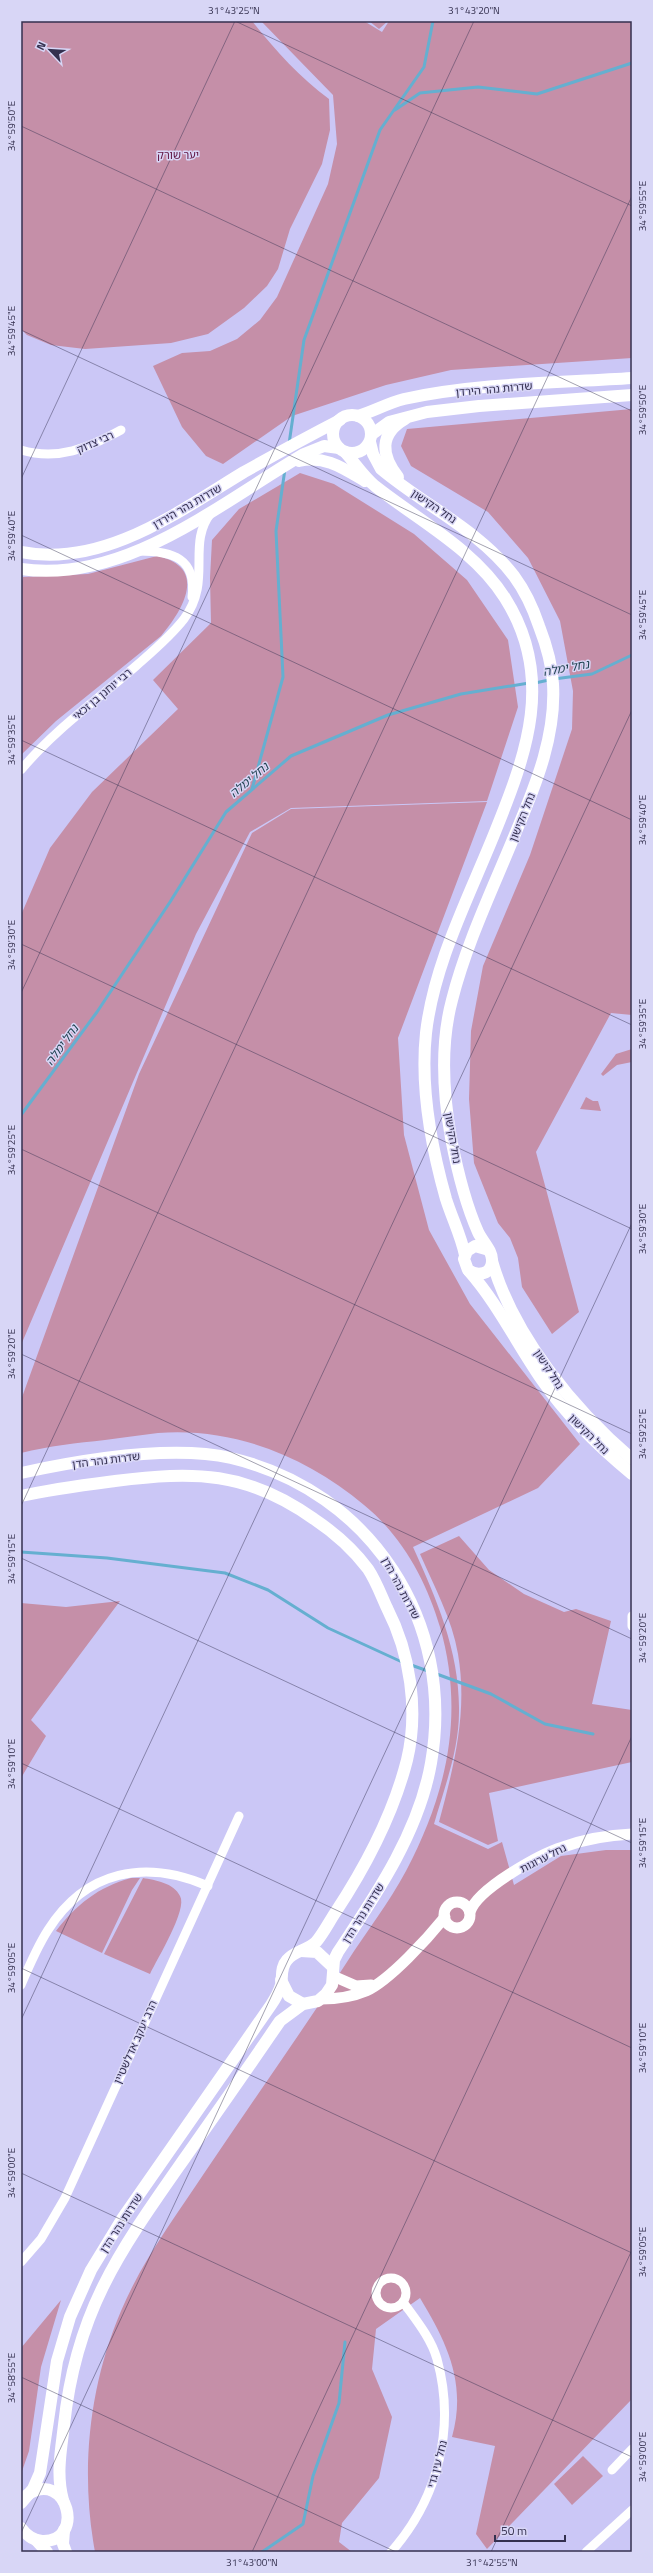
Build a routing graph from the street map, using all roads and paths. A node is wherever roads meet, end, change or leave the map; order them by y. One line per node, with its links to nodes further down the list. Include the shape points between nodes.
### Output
1 (632, 378): 4 (main road, שדרות נהר הירדן, via 477,389 425,396 391,403)
2 (632, 395): 3 (main road, שדרות נהר הירדן, via 479,406)
3 (412, 415): 7 (main road, שדרות נהר הירדן, via 389,422); 11 (main road, via 395,427 385,445 387,460)
4 (358, 416): 5 (main road, via 349,415); 7 (main road, via 368,424)
5 (340, 420): 9 (main road, via 333,434); 15 (main road, שדרות נהר הירדן, via 301,439 173,515 127,538 65,553)
6 (121, 430): 8 (street, רבי צדוק, via 82,450 60,455)
7 (370, 439): 9 (main road, via 362,450); 11 (main road, נחל הקישון, via 372,454 381,468)
8 (21, 450)
9 (342, 450): 10 (main road, שדרות נהר הירדן, via 324,446); 12 (main road, via 373,484)
10 (286, 465): 12 (main road, via 306,460 328,461 349,471); 13 (main road, שדרות נהר הירדן)
11 (408, 488): 20 (main road, נחל הקישון, via 470,532 493,552 515,577 530,603 541,631 553,684 551,719 544,757 533,791 462,967 451,1002 445,1039 445,1091 452,1144 472,1215)
12 (400, 504): 19 (main road, נחל הקישון, via 463,552 499,589 520,632 534,686 532,717 525,752 444,960 432,998 426,1031 424,1072 432,1140 447,1201)
13 (215, 508): 14 (main road, שדרות נהר הירדן); 17 (street, רבי יוחנן בן זכאי, via 201,534 198,589)
14 (137, 551): 16 (main road, שדרות נהר הירדן, via 113,560 74,568); 17 (street, רבי יוחנן בן זכאי, via 172,555 186,565 193,590)
15 (21, 552)
16 (21, 568)
17 (184, 619): 18 (street, רבי יוחנן בן זכאי, via 164,642 62,728)
18 (21, 770)
19 (465, 1255): 20 (main road, via 475,1246); 21 (main road, via 464,1263)
20 (490, 1255): 21 (main road, via 489,1269 481,1274); 22 (main road, נחל קישון, via 504,1295 550,1372 580,1410)
21 (468, 1270): 24 (main road, נחל הקישון, via 487,1292 558,1401 584,1430)
22 (632, 1459)
23 (21, 1473): 38 (main road, שדרות נהר הדן, via 50,1466 162,1453 230,1458 261,1467 308,1488 363,1530 389,1561 421,1625 429,1652 435,1690 431,1764 418,1808 398,1852 375,1896 338,1952)
24 (632, 1474)
25 (21, 1496): 37 (main road, שדרות נהר הדן, via 57,1488 166,1474 227,1479 255,1487 296,1506 346,1543 369,1570 399,1630 405,1653 411,1689 408,1758 395,1799 355,1881 315,1943)
26 (632, 1616): 27 (street)
27 (632, 1626)
28 (239, 1816): 30 (street, הרב יעקב אדלשטיין)
29 (632, 1834): 31 (street, נחל ערוגות, via 591,1839 562,1847)
30 (208, 1886): 41 (street, via 188,1877 147,1871 116,1875 97,1883 63,1909 49,1928); 44 (street, הרב יעקב אדלשטיין, via 61,2205 41,2239)
31 (483, 1894): 32 (street, נחל ערוגות); 33 (street, נחל ערוגות)
32 (463, 1903): 33 (street); 34 (street, via 450,1905 445,1911)
33 (470, 1912): 35 (street, via 467,1924)
34 (445, 1917): 35 (street, via 447,1923); 36 (street)
35 (454, 1927): 36 (street, via 440,1932)
36 (419, 1946): 40 (street)
37 (300, 1951): 38 (main road, via 317,1952); 39 (main road, שדרות נהר הדן, via 285,1962)
38 (333, 1972): 40 (street, via 356,1986); 42 (main road, שדרות נהר הדן, via 331,1988)
39 (281, 1980): 43 (main road, via 289,1996); 48 (main road, שדרות נהר הדן, via 271,2005 122,2219 91,2270 63,2339 53,2383 41,2468 35,2485)
40 (377, 1984): 42 (street, via 355,1995)
41 (21, 1985)
42 (320, 1999): 43 (main road, שדרות נהר הדן)
43 (303, 2004): 49 (main road, שדרות נהר הדן, via 280,2021 135,2229 105,2280 85,2326 69,2388 59,2464)
44 (21, 2262)
45 (403, 2302): 55 (street, נחל עין גדי, via 430,2341 437,2359 445,2400 445,2431 440,2459 429,2494)
46 (632, 2449): 47 (street)
47 (612, 2470)
48 (24, 2499): 49 (main road, שדרות נהר הדן, via 34,2491 46,2490 57,2494)
49 (63, 2500): 51 (main road, שדרות נהר הדן, via 68,2514)
50 (632, 2510): 56 (street)
51 (64, 2530): 52 (main road, via 52,2539); 54 (main road, שדרות נהר הדן, via 63,2544)
52 (26, 2534): 53 (main road)
53 (47, 2552)
54 (66, 2552)
55 (391, 2552)
56 (586, 2552)

